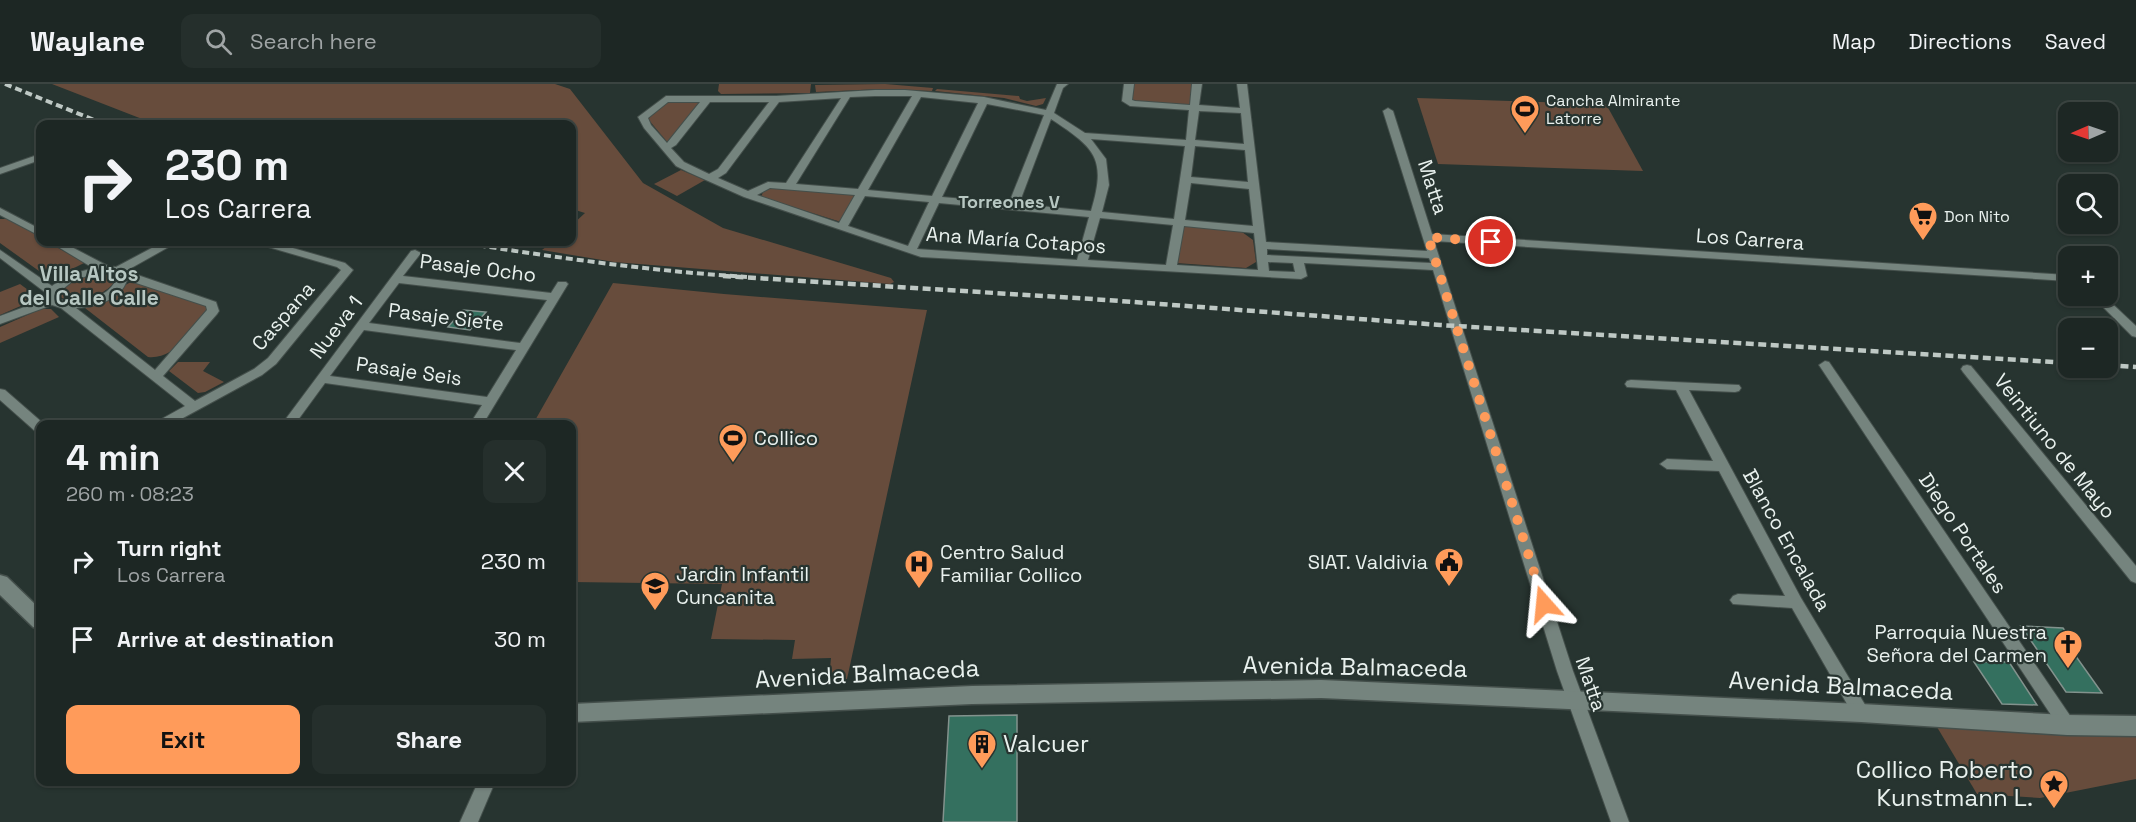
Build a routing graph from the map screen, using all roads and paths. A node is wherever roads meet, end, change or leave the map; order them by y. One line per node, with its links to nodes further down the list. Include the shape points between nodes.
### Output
1 (1064, 84): 13 (street)
2 (1129, 84): 10 (street, via 1126,101 1133,104)
3 (1197, 84): 10 (street)
4 (1242, 84): 11 (street)
5 (918, 94): 6 (street); 9 (street); 24 (street)
6 (847, 95): 8 (street); 22 (street)
7 (708, 98): 8 (street); 16 (street); 16 (street, Ana María Cotapos, via 666,99 643,117)
8 (776, 99): 20 (street, via 722,171)
9 (984, 100): 13 (street); 26 (street)
10 (1195, 108): 11 (street); 15 (street)
11 (1246, 111): 17 (street)
12 (1388, 111): 34 (street, Matta)
13 (1048, 114): 14 (street); 27 (street)
14 (1083, 136): 15 (street); 29 (street, via 1101,159 1104,184)
15 (1191, 142): 17 (street); 21 (street)
16 (666, 147): 20 (street, Ana María Cotapos, via 680,164)
17 (1250, 147): 23 (street)
18 (36, 158): 19 (street)
19 (0, 171)
20 (710, 178): 25 (street, Ana María Cotapos)
21 (1186, 180): 23 (street); 30 (street)
22 (789, 186): 24 (street); 25 (street, via 768,185)
23 (1255, 186): 32 (street)
24 (862, 193): 26 (street); 31 (street)
25 (748, 195): 31 (street, Ana María Cotapos)
26 (936, 200): 27 (street); 39 (street)
27 (1014, 207): 29 (street)
28 (2, 214): 33 (street)
29 (1095, 214): 30 (street); 45 (street)
30 (1177, 222): 32 (street); 46 (street)
31 (842, 227): 39 (street, Ana María Cotapos)
32 (1258, 230): 35 (street)
33 (36, 231)
34 (1428, 237): 44 (street, Matta); 50 (street, Los Carrera)
35 (1261, 245): 42 (street); 44 (street)
36 (63, 246): 47 (street)
37 (164, 246): 48 (street)
38 (276, 246): 70 (street, Caspana, via 347,270 272,361)
39 (911, 250): 45 (street, Ana María Cotapos, via 921,254)
40 (0, 253): 53 (street)
41 (415, 253): 51 (street, Nueva 1)
42 (1263, 258): 43 (street); 49 (street)
43 (1298, 259): 44 (street); 49 (street, Ana María Cotapos, via 1301,276)
44 (1435, 261): 82 (street, Matta)
45 (1082, 262): 46 (street, Ana María Cotapos)
46 (1170, 268): 49 (street, Ana María Cotapos)
47 (104, 269): 48 (street); 53 (street, via 70,278)
48 (121, 273): 55 (street, via 120,286 102,298); 63 (street, via 212,304 213,311)
49 (1264, 274)
50 (2058, 278)
51 (396, 279): 54 (street, Pasaje Ocho); 58 (street, Nueva 1)
52 (562, 284): 54 (street)
53 (52, 296): 55 (street); 57 (street)
54 (554, 297): 60 (street)
55 (66, 306): 63 (street)
56 (2108, 306): 59 (street)
57 (0, 320)
58 (361, 326): 60 (street, Pasaje Siete); 64 (street, Nueva 1)
59 (2136, 333)
60 (525, 347): 69 (street)
61 (1825, 365): 85 (street, Diego Portales)
62 (1967, 369): 77 (street, Veintiuno de Mayo)
63 (155, 377): 70 (street)
64 (322, 379): 69 (street, Pasaje Seis); 72 (street, Nueva 1)
65 (1632, 384): 66 (street)
66 (1680, 386): 67 (street); 76 (street, Blanco Encalada)
67 (1735, 388)
68 (0, 393): 74 (street)
69 (491, 402): 73 (street)
70 (194, 407): 71 (street, Caspana)
71 (170, 420)
72 (291, 420)
73 (480, 420)
74 (36, 424)
75 (1667, 464): 76 (street)
76 (1723, 466): 80 (street, Blanco Encalada)
77 (2136, 577)
78 (0, 583): 81 (main road)
79 (1738, 600): 80 (street)
80 (1796, 602): 84 (street, Blanco Encalada)
81 (36, 617)
82 (1576, 701): 83 (main road, Avenida Balmaceda, via 1321,689 972,695); 84 (main road, Avenida Balmaceda); 89 (street, Matta)
83 (576, 713)
84 (1861, 713): 85 (main road, Avenida Balmaceda)
85 (2067, 725): 86 (main road, Avenida Balmaceda)
86 (2136, 726)
87 (484, 786): 88 (street)
88 (470, 822)
89 (1620, 822)

